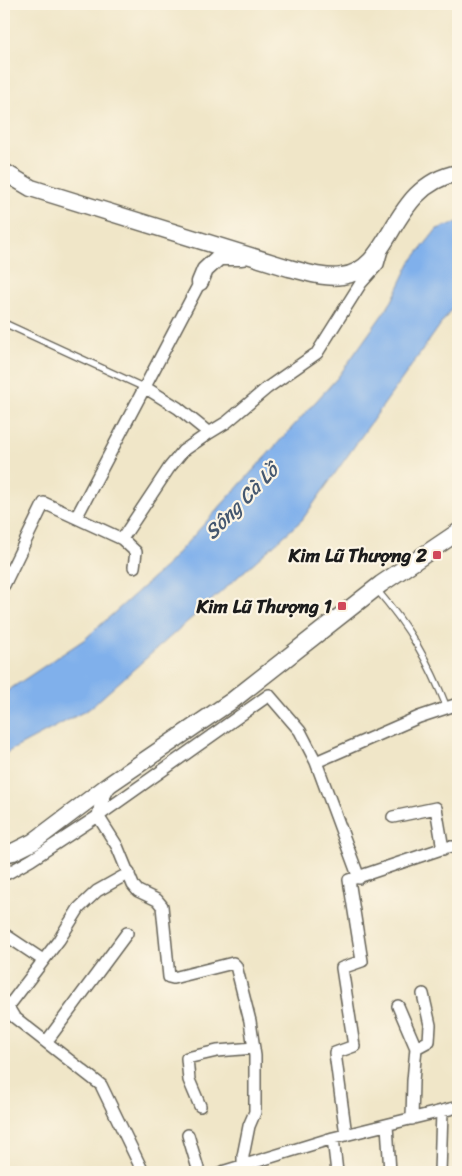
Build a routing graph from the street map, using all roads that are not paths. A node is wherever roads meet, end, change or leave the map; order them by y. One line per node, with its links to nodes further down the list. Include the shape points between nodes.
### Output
1 (4, 172): 4 (main road)
2 (458, 173): 5 (main road, via 430,183 415,194)
3 (4, 180): 4 (street)
4 (31, 188): 6 (main road)
5 (383, 244): 6 (main road, via 366,266 342,276 322,276); 10 (street, via 378,264 361,283 317,354)
6 (264, 258): 7 (main road, via 219,257 205,270)
7 (200, 282): 9 (street)
8 (4, 323): 9 (lane)
9 (146, 388): 10 (street); 11 (street)
10 (209, 433): 13 (street, via 183,451)
11 (77, 516): 13 (street); 15 (street, via 44,503)
12 (458, 532): 16 (main road)
13 (122, 538): 14 (street, via 136,552)
14 (134, 567)
15 (4, 585)
16 (375, 588): 18 (main road); 19 (lane, via 401,618)
17 (269, 695): 18 (street); 20 (street, via 300,732); 22 (street)
18 (233, 700): 21 (main road)
19 (453, 706): 20 (street, via 419,717)
20 (316, 762): 29 (street)
21 (110, 784): 22 (street); 26 (main road, via 33,842)
22 (98, 816): 27 (street); 28 (street)
23 (393, 817): 25 (street, via 436,808)
24 (458, 847): 25 (street)
25 (443, 849): 29 (street)
26 (4, 854)
27 (8, 873)
28 (129, 873): 32 (street, via 97,892 79,908); 36 (street, via 138,891 162,906 169,977 235,964)
29 (359, 878): 44 (street, via 349,880 362,961 342,968 354,1046 335,1053)
30 (127, 933): 35 (street)
31 (4, 934): 32 (street)
32 (43, 960): 35 (street, via 8,1007 14,1017)
33 (423, 994): 37 (street, via 431,1033 429,1041)
34 (398, 1006): 37 (street)
35 (47, 1041): 47 (street, via 100,1085)
36 (254, 1048): 38 (street, via 187,1058 189,1080); 46 (street, via 256,1112 249,1126)
37 (416, 1048): 41 (street)
38 (200, 1106)
39 (458, 1107): 40 (street)
40 (442, 1112): 41 (street); 52 (street)
41 (412, 1119): 42 (street)
42 (387, 1125): 44 (street); 51 (street)
43 (188, 1135): 48 (street)
44 (346, 1135): 45 (street)
45 (333, 1138): 46 (street); 50 (street)
46 (243, 1169): 49 (street)
47 (143, 1172)
48 (199, 1172)
49 (222, 1172)
50 (336, 1172)
51 (390, 1172)
52 (440, 1172)

